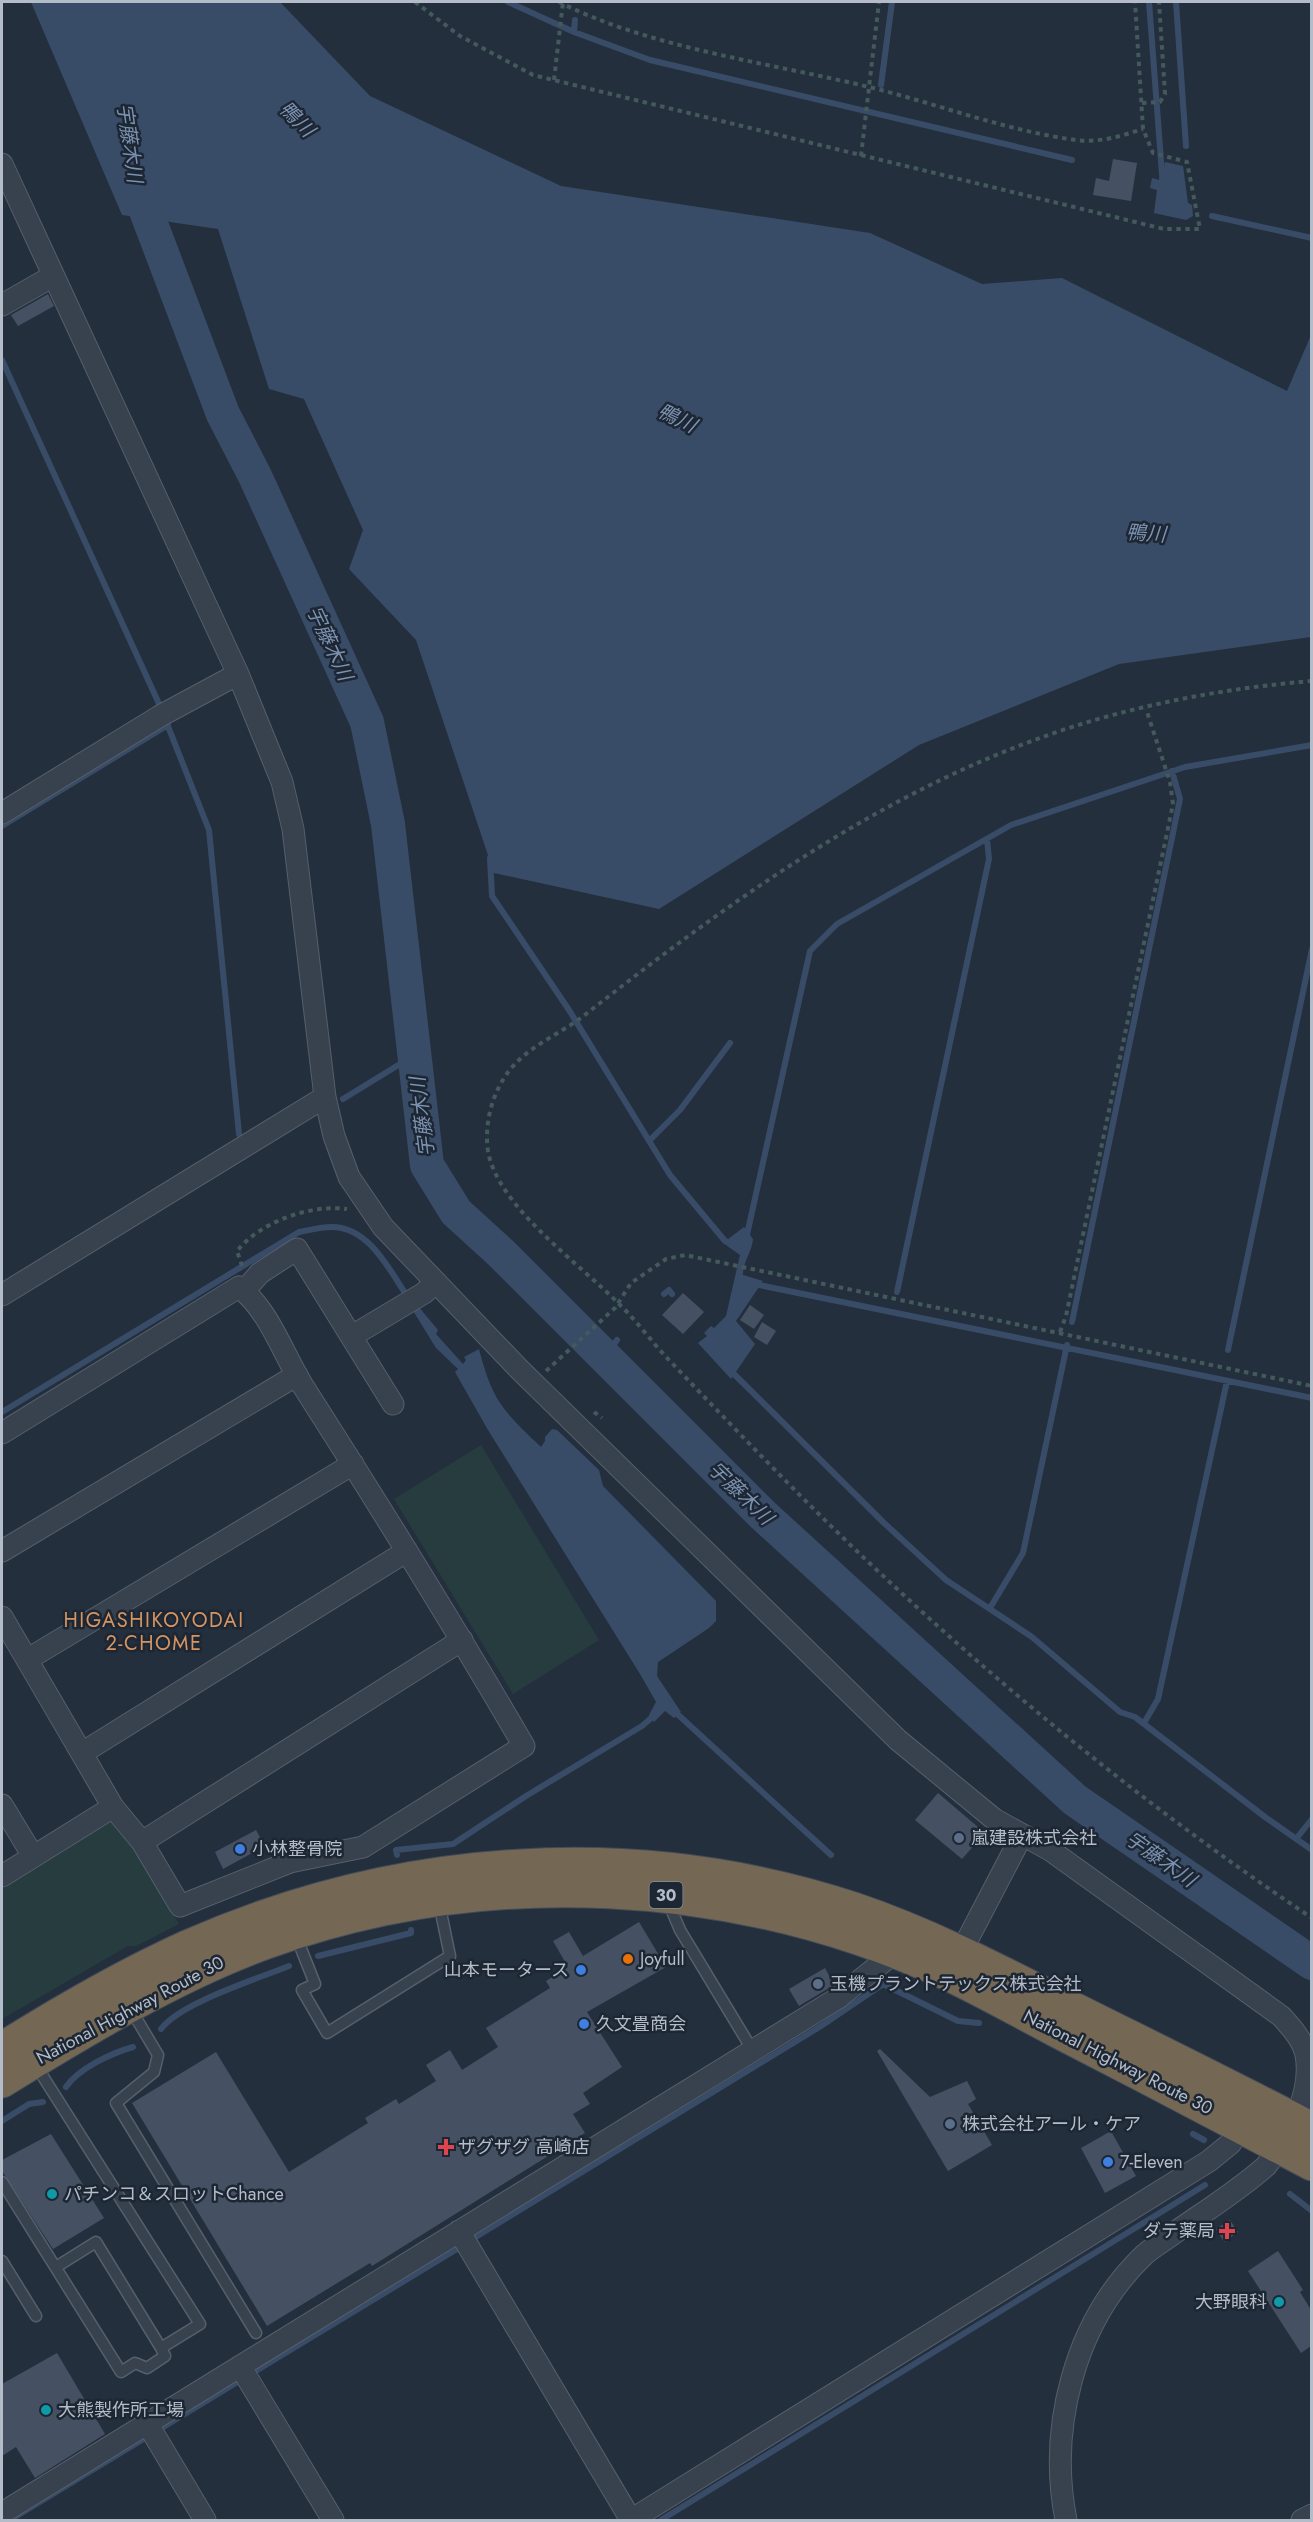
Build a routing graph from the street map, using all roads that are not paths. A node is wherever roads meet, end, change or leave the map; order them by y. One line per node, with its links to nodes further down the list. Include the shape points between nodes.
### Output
1 (2, 164): 2 (street)
2 (53, 276): 3 (street); 4 (street)
3 (2, 305)
4 (238, 674): 5 (street); 6 (street, via 282,782 293,829)
5 (2, 813)
6 (325, 1097): 7 (street, via 349,1177 372,1213); 9 (street)
7 (436, 1282): 10 (street); 23 (street, via 520,1370 898,1740 994,1819)
8 (244, 1290): 10 (street, via 260,1273 297,1249); 11 (street, via 252,1297); 13 (street, via 239,1287 227,1293)
9 (2, 1295)
10 (352, 1336): 12 (street)
11 (297, 1376): 14 (street); 15 (street)
12 (393, 1404)
13 (2, 1433)
14 (353, 1464): 16 (street); 19 (street)
15 (2, 1551)
16 (407, 1551): 18 (street); 20 (street)
17 (2, 1617): 19 (street)
18 (462, 1640): 24 (street); 24 (street, via 524,1746 363,1846 290,1862 180,1906)
19 (28, 1659): 20 (street)
20 (82, 1753): 22 (street)
21 (2, 1806): 25 (street)
22 (113, 1808): 24 (street); 25 (street)
23 (1022, 1835): 30 (street); 35 (street, via 1069,1863 1281,2016)
24 (142, 1842)
25 (33, 1856): 26 (street)
26 (2, 1876)
27 (666, 1895): 28 (highway, National Highway Route 30 / 30, via 550,1890); 31 (highway, National Highway Route 30 / 30, via 785,1916); 34 (lane, via 680,1930)
28 (439, 1900): 29 (highway, National Highway Route 30 / 30, via 382,1909); 29 (lane, via 450,1956 327,2033 302,1990 315,1984)
29 (295, 1934): 32 (highway, National Highway Route 30 / 30, via 195,1971)
30 (961, 1952): 33 (highway, National Highway Route 30 / 30, via 855,1910 725,1876 612,1864 551,1863 435,1872 316,1900 196,1943 109,1986); 39 (highway, National Highway Route 30 / 30)
31 (894, 1953): 34 (street, via 838,1998); 38 (highway, National Highway Route 30 / 30, via 947,1974)
32 (130, 2008): 36 (highway, National Highway Route 30 / 30); 46 (lane, via 158,2055 154,2072 116,2103)
33 (2, 2049)
34 (753, 2051): 42 (street)
35 (1309, 2053): 39 (street)
36 (33, 2062): 37 (highway, National Highway Route 30 / 30); 47 (lane, via 200,2324)
37 (2, 2081)
38 (1241, 2126): 39 (highway, National Highway Route 30 / 30); 54 (street, via 1231,2143 1209,2161)
39 (1295, 2132): 40 (highway, National Highway Route 30 / 30); 55 (street, via 1258,2174 1145,2254 1117,2284 1078,2359 1065,2397 1059,2486)
40 (1311, 2164)
41 (2, 2182): 44 (lane)
42 (459, 2231): 48 (street); 54 (street)
43 (2, 2261): 45 (lane)
44 (56, 2267): 47 (lane, via 96,2242); 47 (lane, via 121,2372 135,2363 147,2368 165,2356)
45 (36, 2316)
46 (256, 2333)
47 (161, 2348)
48 (245, 2373): 49 (street); 53 (street)
49 (151, 2430): 50 (street); 52 (street)
50 (2, 2513)
51 (1311, 2515): 56 (street)
52 (205, 2520)
53 (333, 2520)
54 (631, 2520)
55 (1066, 2520)
56 (1302, 2520)

